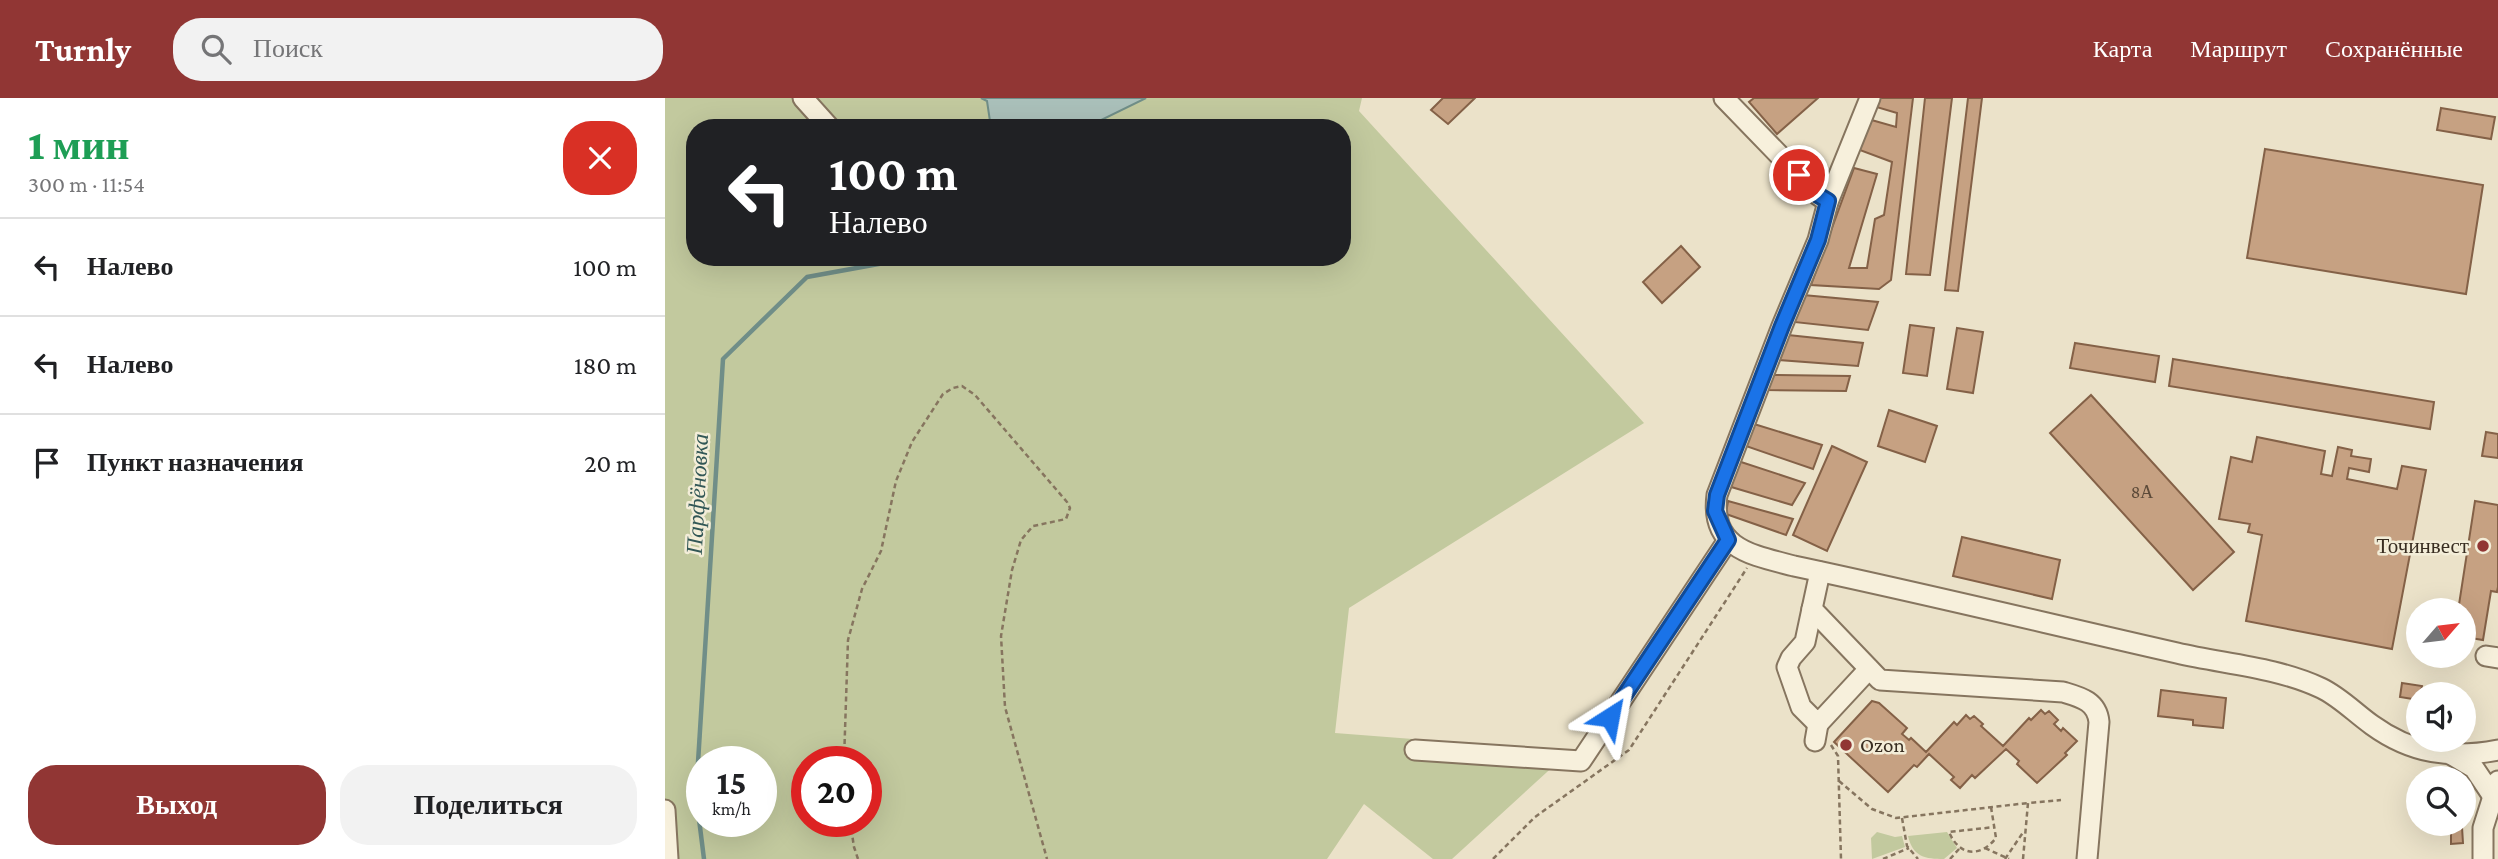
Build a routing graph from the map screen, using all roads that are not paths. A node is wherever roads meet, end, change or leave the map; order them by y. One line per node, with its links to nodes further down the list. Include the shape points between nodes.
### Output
1 (803, 98): 4 (street)
2 (1724, 98): 5 (street)
3 (1870, 98): 5 (street)
4 (822, 119)
5 (1828, 201): 6 (street, via 1818,240 1717,495 1715,511)
6 (1728, 540): 7 (street, via 1738,550 1755,556); 10 (street, via 1581,761)
7 (1820, 572): 8 (street); 12 (street, via 2269,671 2322,688 2399,741 2423,751)
8 (1812, 610): 9 (street); 9 (street, via 1805,642 1787,667 1801,707 1816,732)
9 (1869, 669): 16 (street, via 1880,680 2063,692 2088,700 2099,722)
10 (1415, 750)
11 (2498, 750): 12 (street)
12 (2452, 755): 13 (street, via 2474,768)
13 (2496, 794): 17 (street, via 2483,828)
14 (665, 810): 15 (street)
15 (668, 859)
16 (2087, 859)
17 (2483, 859)

